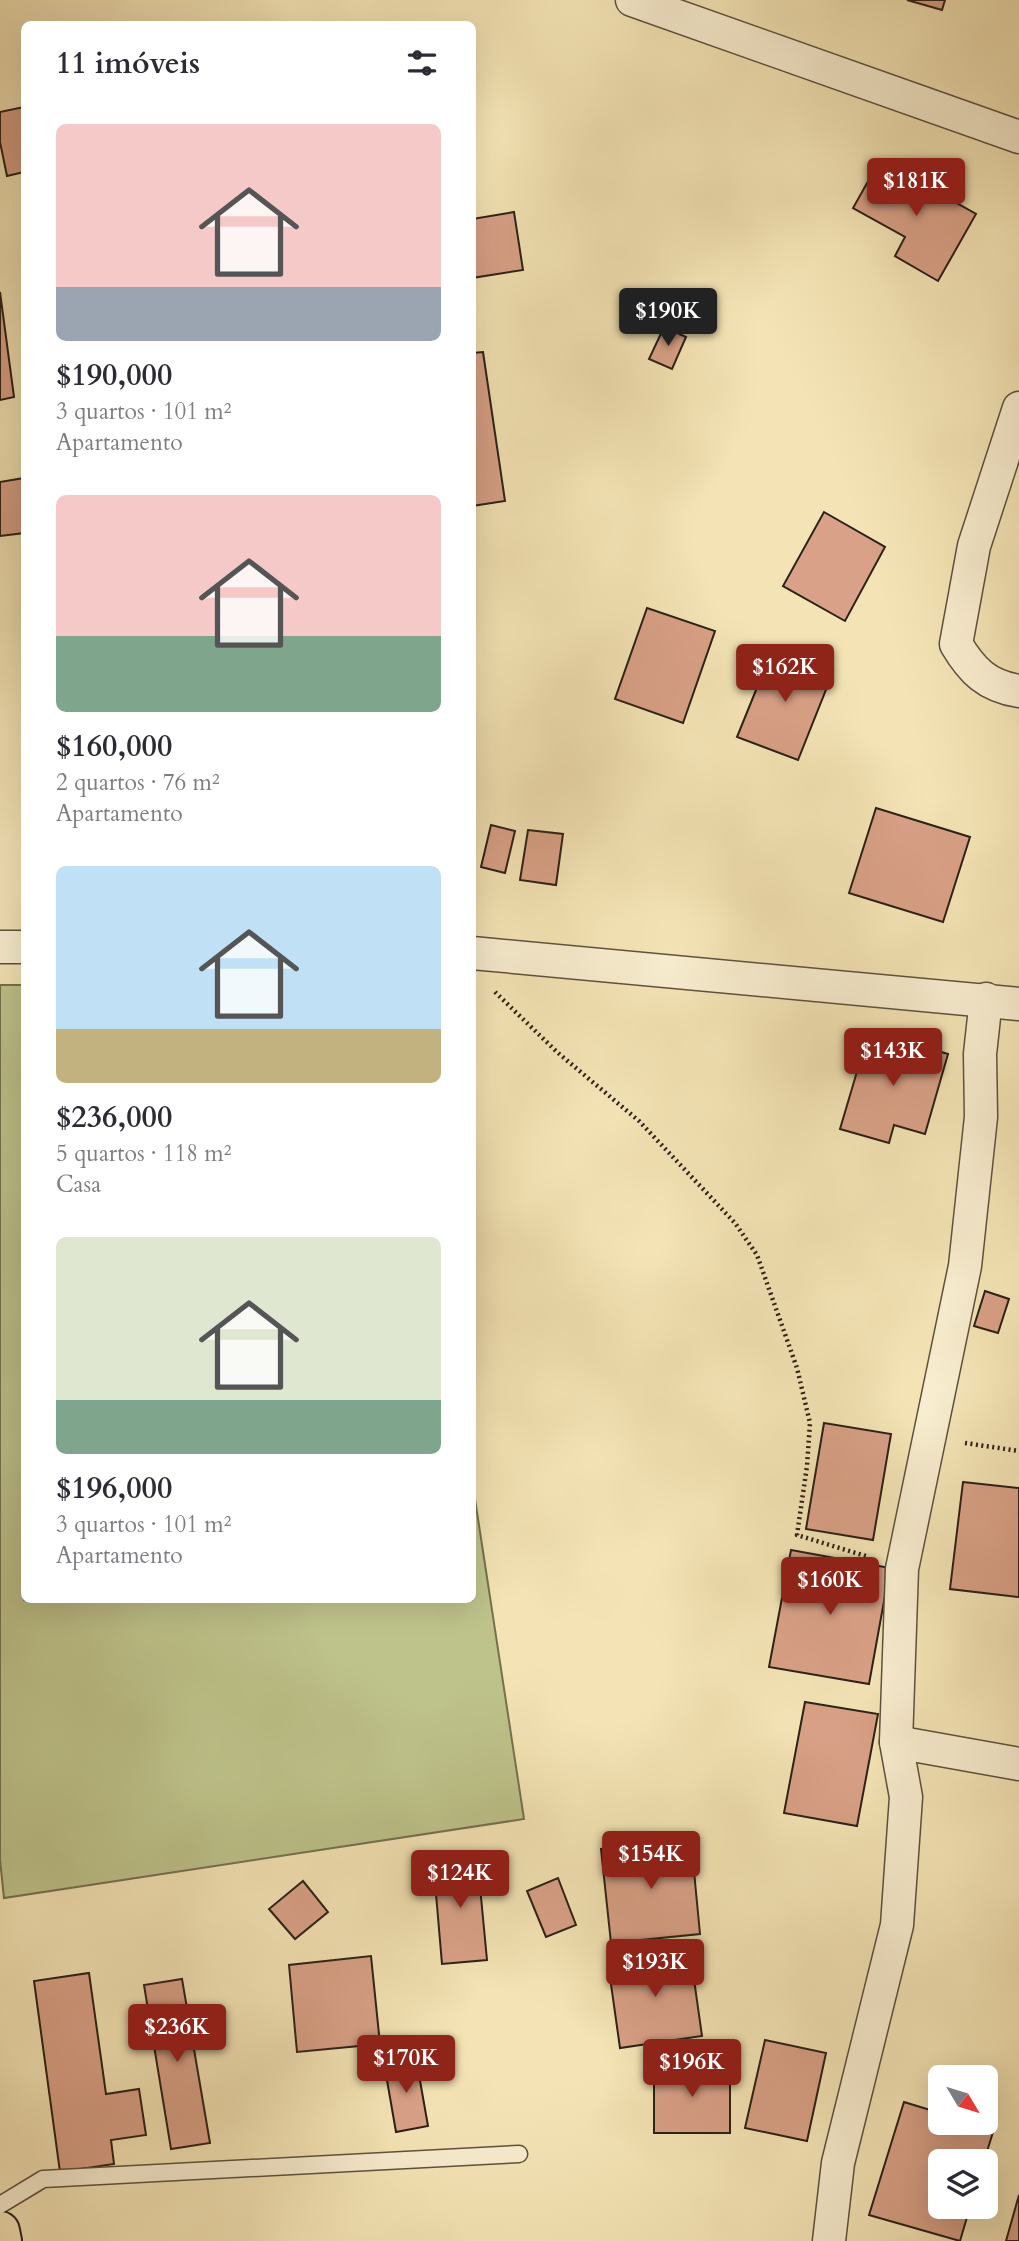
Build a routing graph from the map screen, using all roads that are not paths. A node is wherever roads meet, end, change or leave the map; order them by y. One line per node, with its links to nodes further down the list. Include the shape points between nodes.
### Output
1 (632, 0): 2 (street)
2 (1019, 137)
3 (1019, 408): 4 (street, via 974,546 956,644 971,669 997,688)
4 (1019, 691)
5 (0, 947): 6 (street)
6 (21, 947)
7 (476, 953): 8 (street)
8 (986, 999): 9 (street); 10 (street, via 981,1117 965,1266 902,1569)
9 (1019, 1004)
10 (895, 1742): 11 (street); 16 (street, via 906,1797 897,1925 838,2163)
11 (1019, 1764)
12 (519, 2154): 13 (lane, via 43,2179)
13 (0, 2205)
14 (0, 2231): 15 (main road)
15 (2, 2241)
16 (829, 2241)

